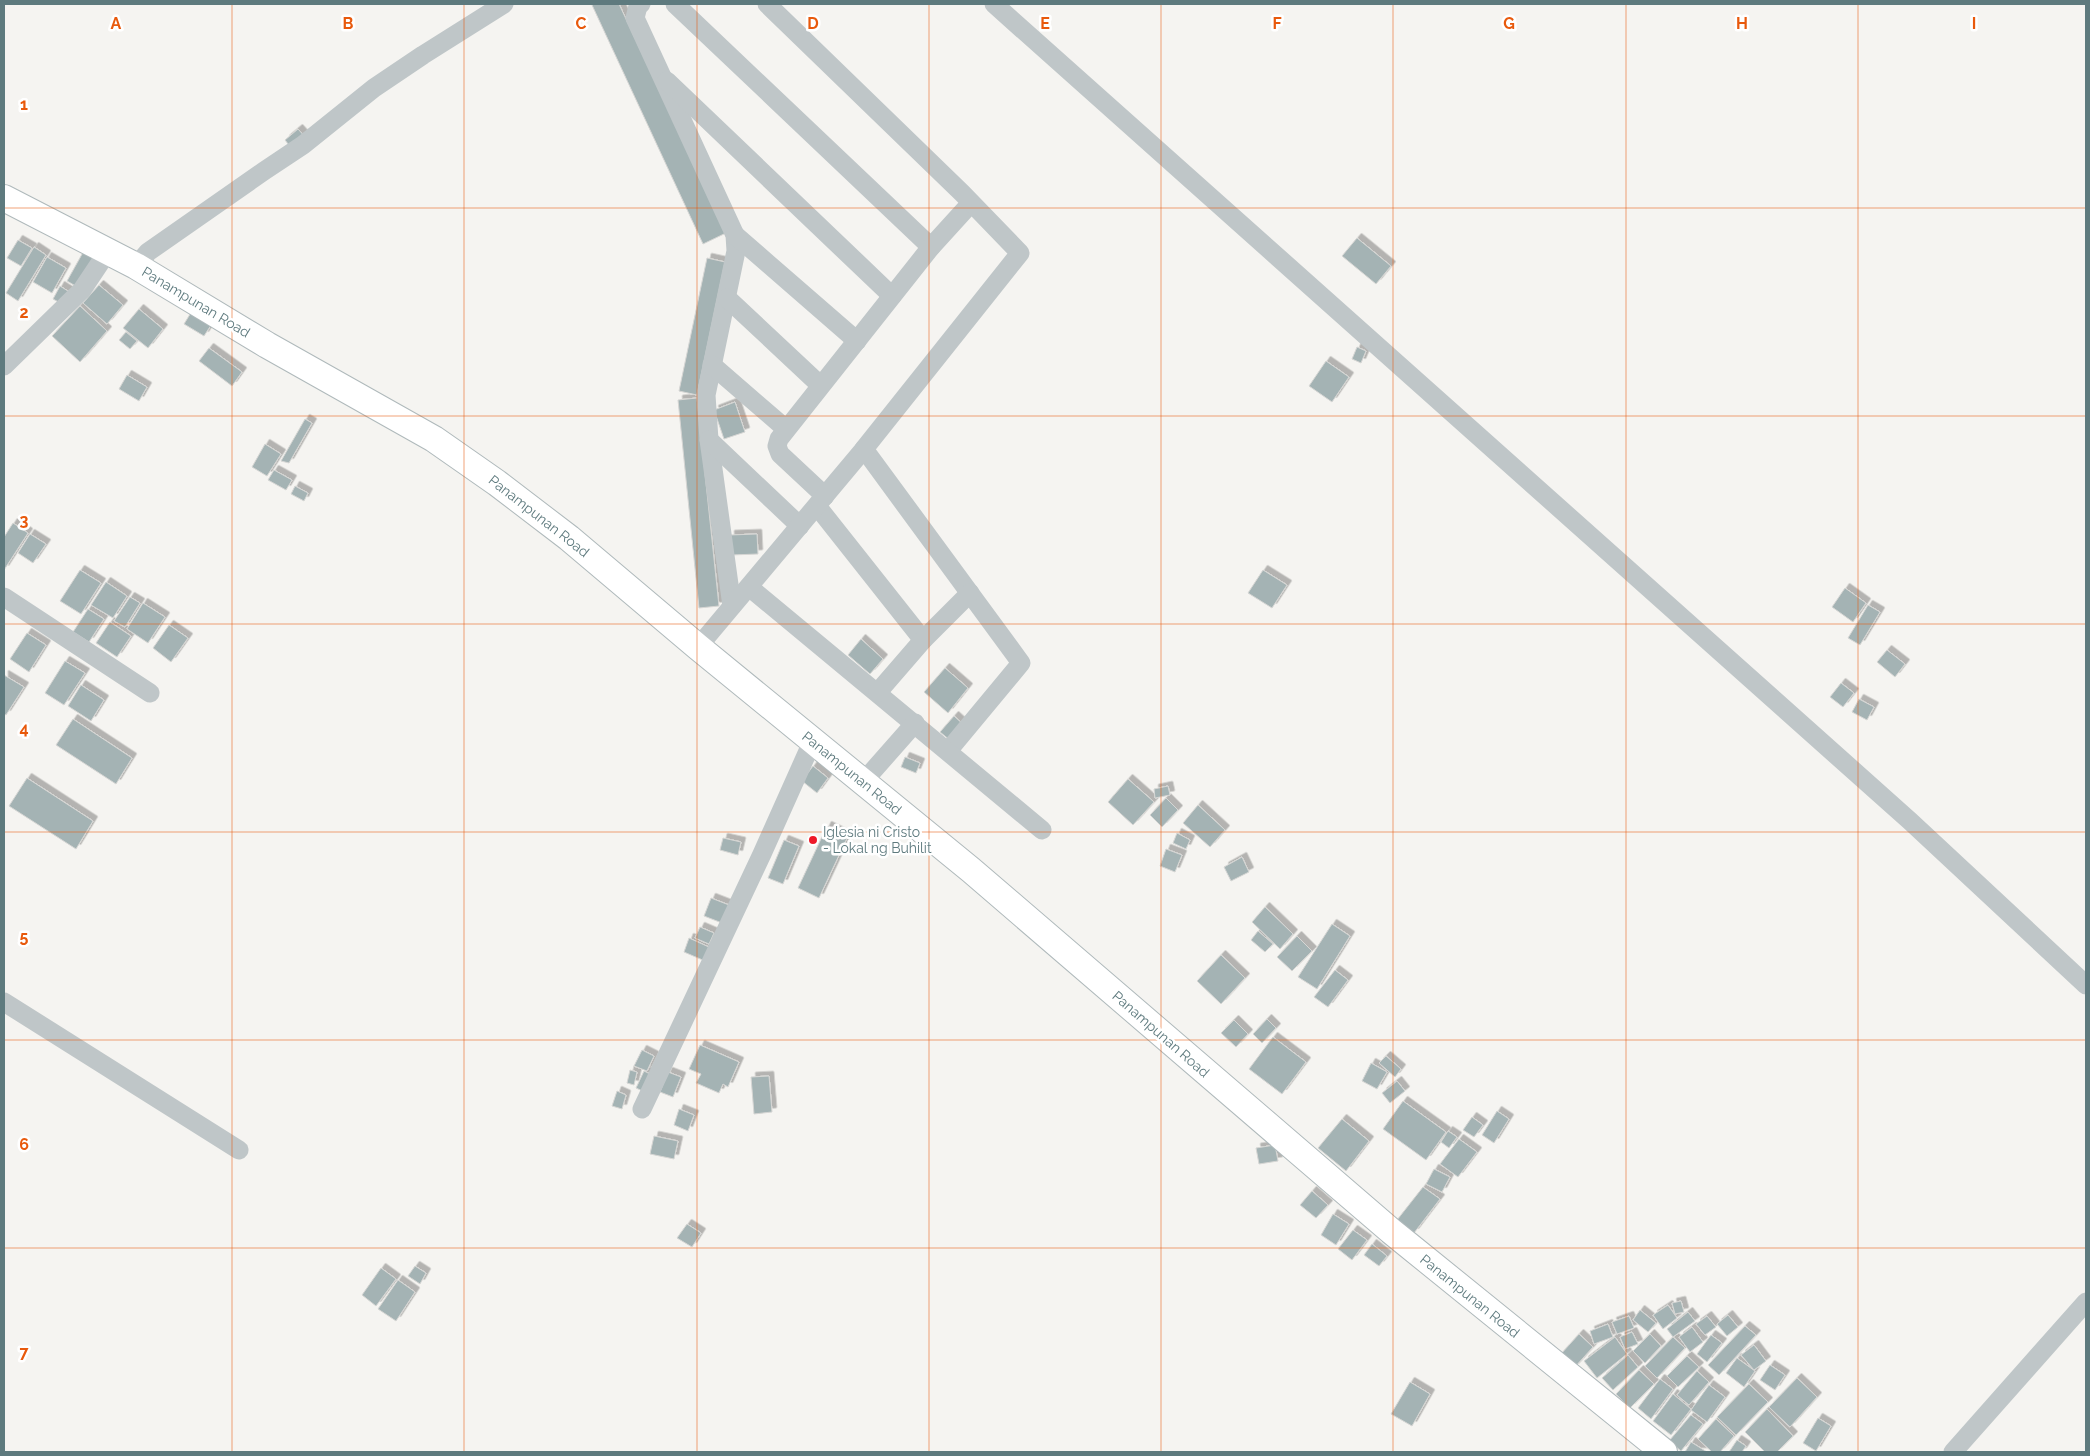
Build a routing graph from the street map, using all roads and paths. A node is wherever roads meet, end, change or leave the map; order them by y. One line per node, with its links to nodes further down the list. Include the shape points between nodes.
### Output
1 (504, 4): 12 (street, via 374,88 303,145 148,252)
2 (641, 4): 6 (street, via 635,18)
3 (675, 4): 10 (street)
4 (767, 4): 8 (street)
5 (994, 4): 37 (street, via 1910,821)
6 (659, 74): 9 (street); 13 (street)
7 (4, 198): 11 (street, Panampunan Road)
8 (971, 203): 10 (street); 21 (street, via 1020,253)
9 (735, 235): 14 (street, via 736,251); 15 (street)
10 (931, 247): 13 (street)
11 (108, 251): 12 (street, Panampunan Road); 17 (street, via 82,290)
12 (136, 266): 29 (street, Panampunan Road, via 267,345 434,439 569,538)
13 (892, 296): 15 (street)
14 (726, 298): 16 (street); 18 (street)
15 (857, 341): 18 (street)
16 (712, 365): 19 (street); 20 (street, via 706,396)
17 (4, 366)
18 (820, 385): 19 (street)
19 (786, 429): 22 (street, via 777,446 780,454)
20 (709, 440): 23 (street); 27 (street)
21 (864, 449): 22 (street); 25 (street)
22 (821, 501): 23 (street); 28 (street)
23 (800, 526): 24 (street)
24 (749, 586): 27 (street); 31 (street)
25 (970, 593): 28 (street); 34 (street, via 1021,664)
26 (4, 597): 30 (street)
27 (732, 606): 29 (street)
28 (923, 640): 31 (street)
29 (698, 648): 33 (street, Panampunan Road)
30 (150, 692)
31 (878, 692): 32 (street)
32 (915, 723): 34 (street); 35 (street)
33 (813, 740): 35 (street, Panampunan Road); 39 (street)
34 (948, 751): 36 (street)
35 (863, 782): 42 (street, Panampunan Road, via 971,870 1398,1237)
36 (1042, 830)
37 (2086, 985)
38 (4, 1002): 40 (street)
39 (642, 1109)
40 (239, 1150)
41 (2086, 1302): 43 (street)
42 (1664, 1452)
43 (1953, 1452)

